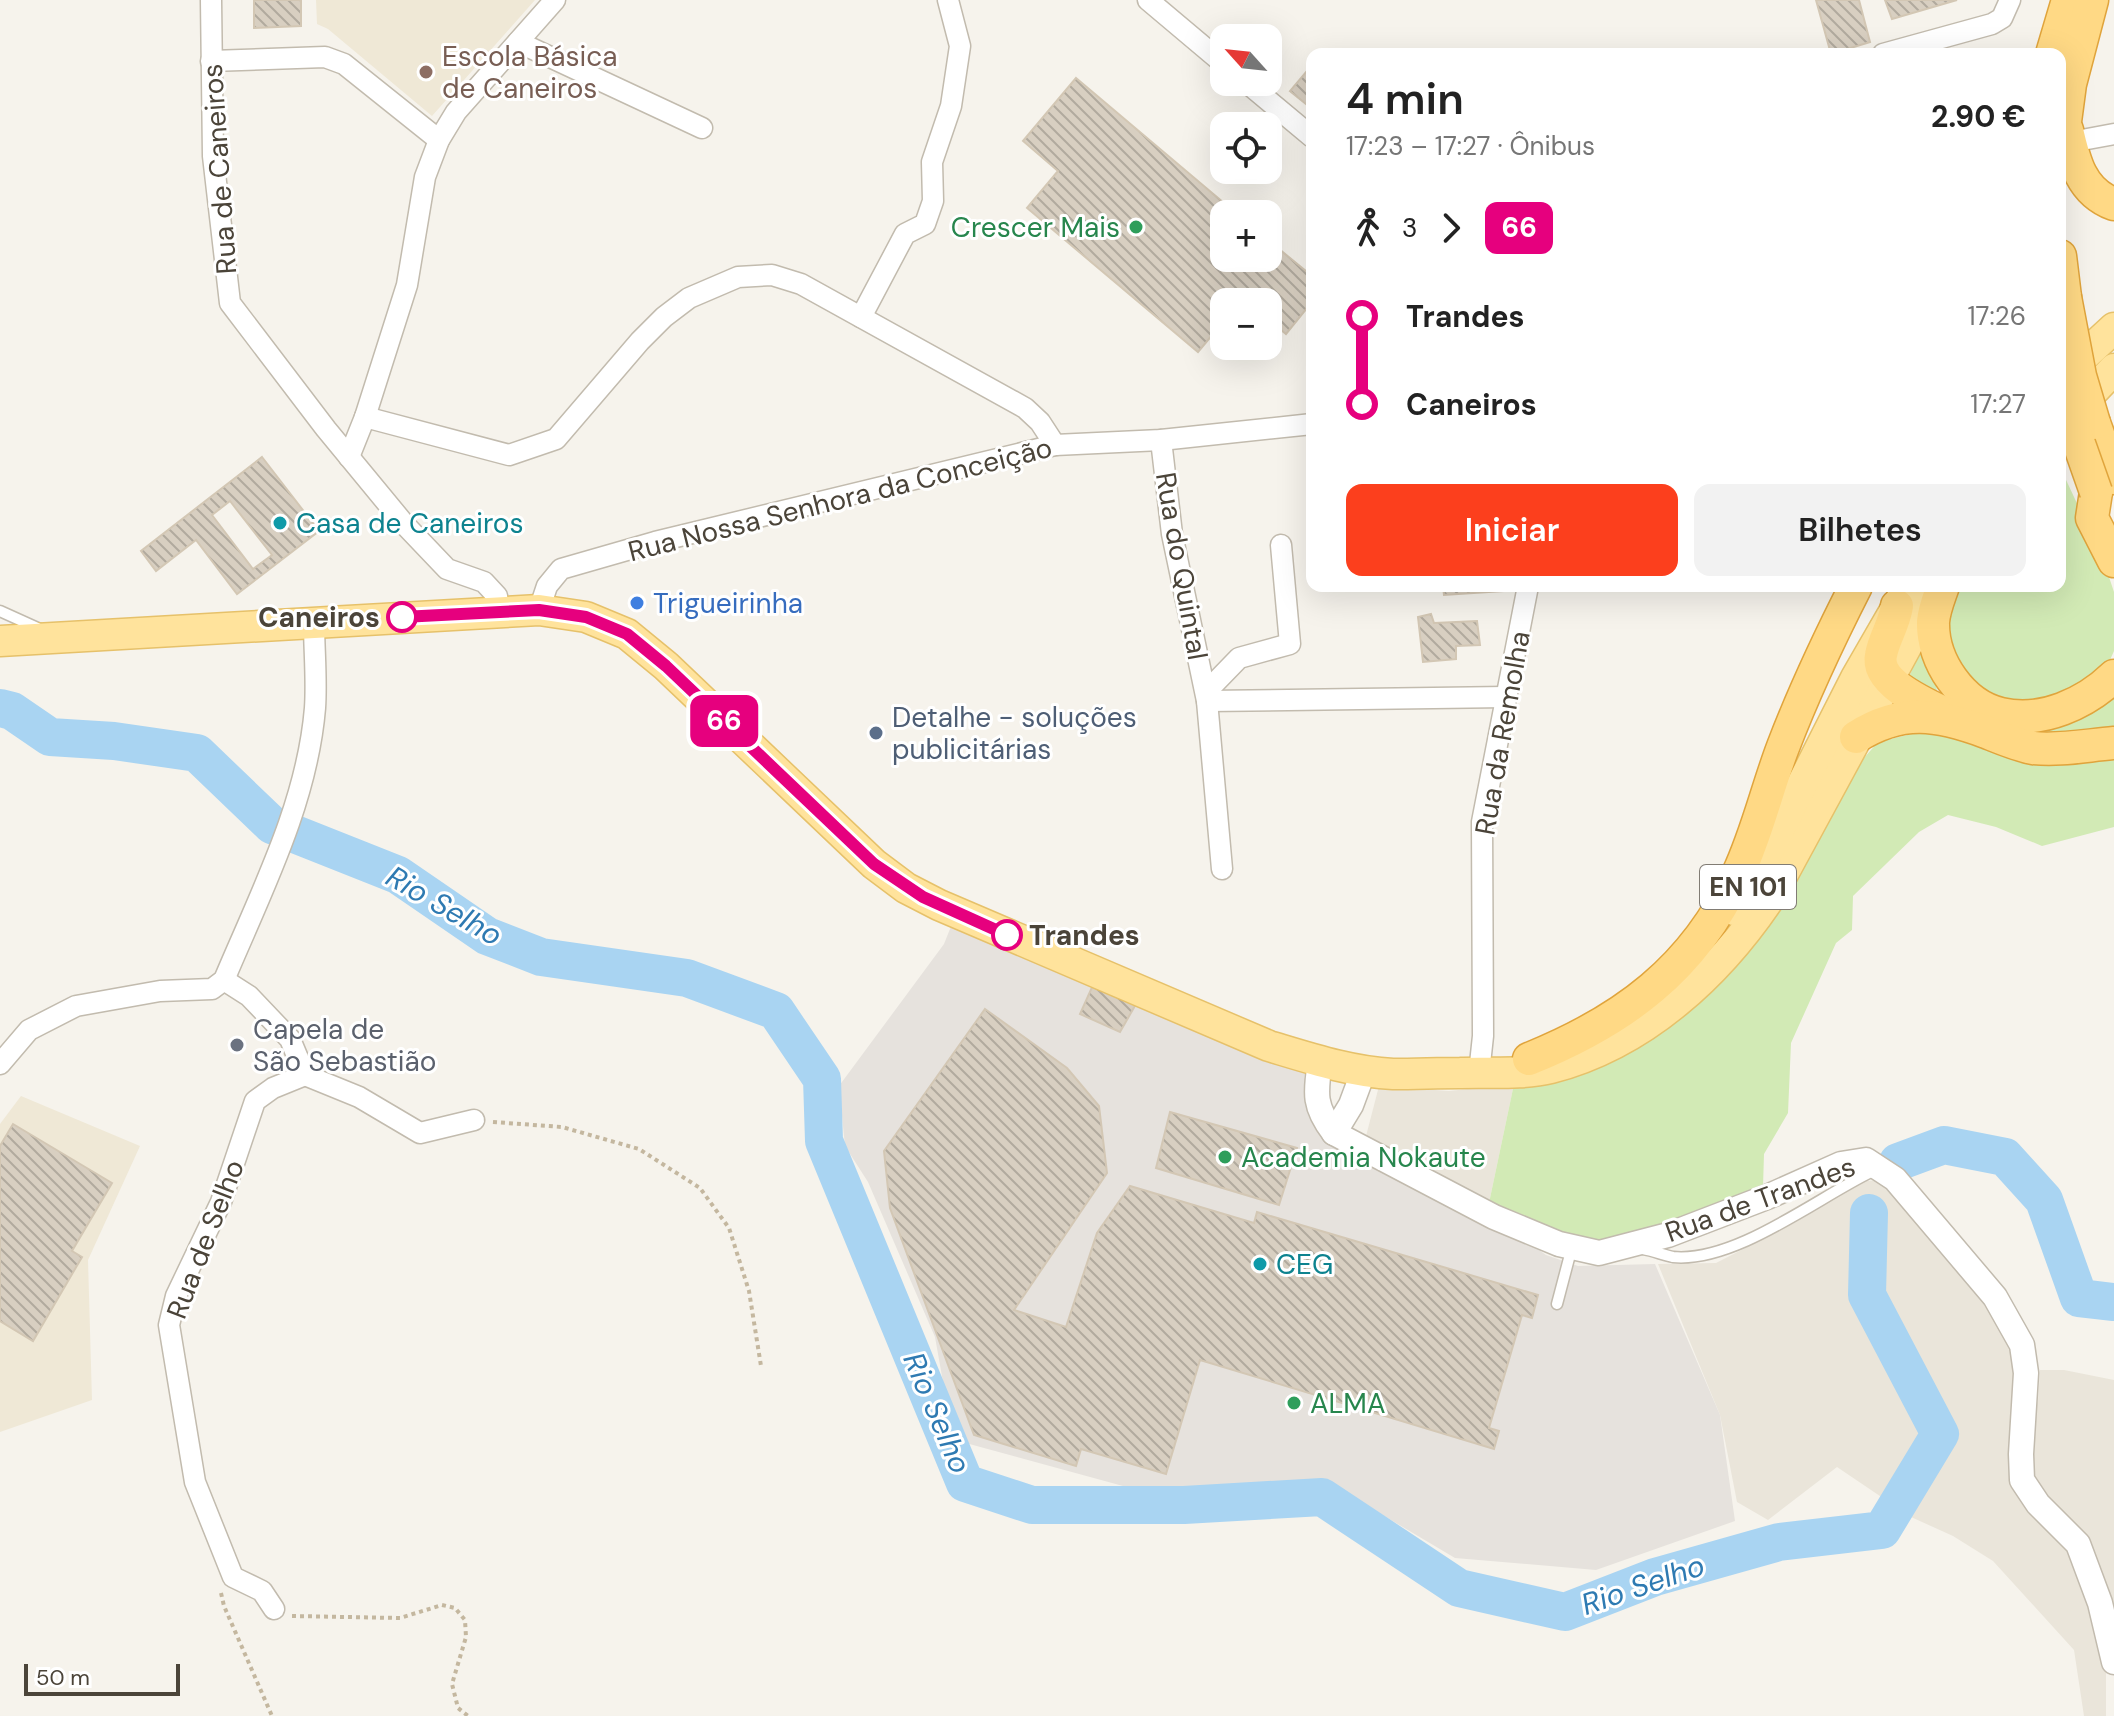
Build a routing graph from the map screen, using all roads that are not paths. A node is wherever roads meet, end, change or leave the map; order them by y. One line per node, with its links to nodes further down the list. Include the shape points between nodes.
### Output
1 (211, 0): 12 (street, Rua de Caneiros)
2 (555, 0): 8 (street)
3 (948, 0): 21 (street, via 960,46 951,106 932,162 933,201 925,224 905,234)
4 (1148, 0): 11 (street)
5 (2010, 0): 9 (street, via 2002,18 1992,24)
6 (2068, 0): 10 (highway)
7 (2092, 0): 18 (highway, via 2072,72)
8 (518, 42): 14 (street); 17 (street, via 456,112)
9 (1905, 48)
10 (2054, 48)
11 (1210, 52)
12 (211, 61): 17 (street, via 334,60); 32 (street, Rua de Caneiros, via 213,156 230,303)
13 (1263, 96): 15 (street)
14 (702, 128)
15 (1306, 132)
16 (2114, 134): 18 (street)
17 (439, 140): 26 (street, via 425,177 407,285)
18 (2069, 140): 19 (highway, via 2080,177)
19 (2114, 204)
20 (2066, 302): 29 (highway, bridge, via 2080,376)
21 (861, 317): 26 (street, via 801,284 772,275 738,277 689,298 664,317 556,439 509,455); 31 (street, via 1025,408)
22 (2114, 328): 24 (main road)
23 (2114, 369): 27 (main road)
24 (2066, 372)
25 (2066, 402): 33 (highway, bridge)
26 (365, 417): 32 (street)
27 (2066, 419)
28 (1306, 425): 30 (street, Rua Nossa Senhora da Conceição)
29 (2104, 429): 33 (highway)
30 (1161, 440): 31 (street, Rua Nossa Senhora da Conceição); 50 (street, Rua do Quintal, via 1172,534)
31 (1055, 445): 42 (street, Rua Nossa Senhora da Conceição, via 561,569 547,586)
32 (349, 457): 44 (street, Rua de Caneiros, via 447,569 484,582 497,596)
33 (2108, 482): 34 (highway); 36 (highway, via 2092,518)
34 (2114, 529)
35 (1281, 545): 50 (street, Rua do Quintal, via 1290,644 1239,658)
36 (2114, 561)
37 (1527, 592): 51 (street, Rua da Remolha)
38 (1853, 592): 57 (highway, via 1805,691 1738,875 1707,926 1672,971 1627,1009 1574,1041)
39 (1938, 592): 49 (main road, EN 101)
40 (1940, 592): 48 (highway, via 1933,623 1939,656 1956,685 1986,709 2020,716 2056,711)
41 (1903, 596): 49 (highway, via 1880,656); 57 (main road, EN 101, via 1759,869 1700,958 1671,988 1611,1031)
42 (539, 610): 44 (main road, EN 101); 58 (main road, EN 101, via 586,617 627,634 906,888 1269,1046)
43 (0, 611): 46 (lane)
44 (499, 612): 45 (main road, EN 101)
45 (314, 622): 46 (main road, EN 101); 56 (street, via 315,706 295,809)
46 (61, 638): 47 (main road, EN 101)
47 (0, 641)
48 (2114, 676)
49 (1888, 678): 52 (highway); 53 (main road, EN 101)
50 (1206, 696): 51 (street); 55 (street, Rua do Quintal)
51 (1506, 697): 61 (street, Rua da Remolha, via 1482,822)
52 (1980, 730): 53 (highway, via 1915,716 1894,718); 54 (highway, via 2030,747)
53 (1856, 737): 61 (main road, EN 101, via 1771,896 1749,928 1696,984 1641,1028 1592,1055 1524,1073)
54 (2114, 743)
55 (1222, 869)
56 (218, 985): 59 (street, via 76,1006 29,1030); 62 (street, via 249,996 290,1039)
57 (1529, 1059): 61 (main road, EN 101)
58 (1320, 1062): 60 (main road, EN 101); 64 (street, via 1319,1114)
59 (0, 1064)
60 (1364, 1070): 61 (main road, EN 101); 64 (street)
61 (1479, 1073)
62 (305, 1075): 63 (street, via 359,1097 420,1133); 69 (street, Rua de Selho, via 255,1101 221,1202 176,1296 169,1325 195,1482 233,1577 262,1591)
63 (474, 1120)
64 (1334, 1133): 67 (street, Rua de Trandes, via 1494,1217)
65 (1895, 1179): 66 (street, Rua de Trandes, via 1866,1160 1841,1164 1739,1208); 66 (lane, via 1871,1172 1716,1253 1674,1257); 70 (street, Rua de Trandes, via 1995,1297 2022,1345 2022,1480 2078,1544)
66 (1630, 1245): 67 (street, Rua de Trandes, via 1599,1253)
67 (1572, 1247): 68 (lane)
68 (1557, 1304)
69 (274, 1609)
70 (2114, 1662)

